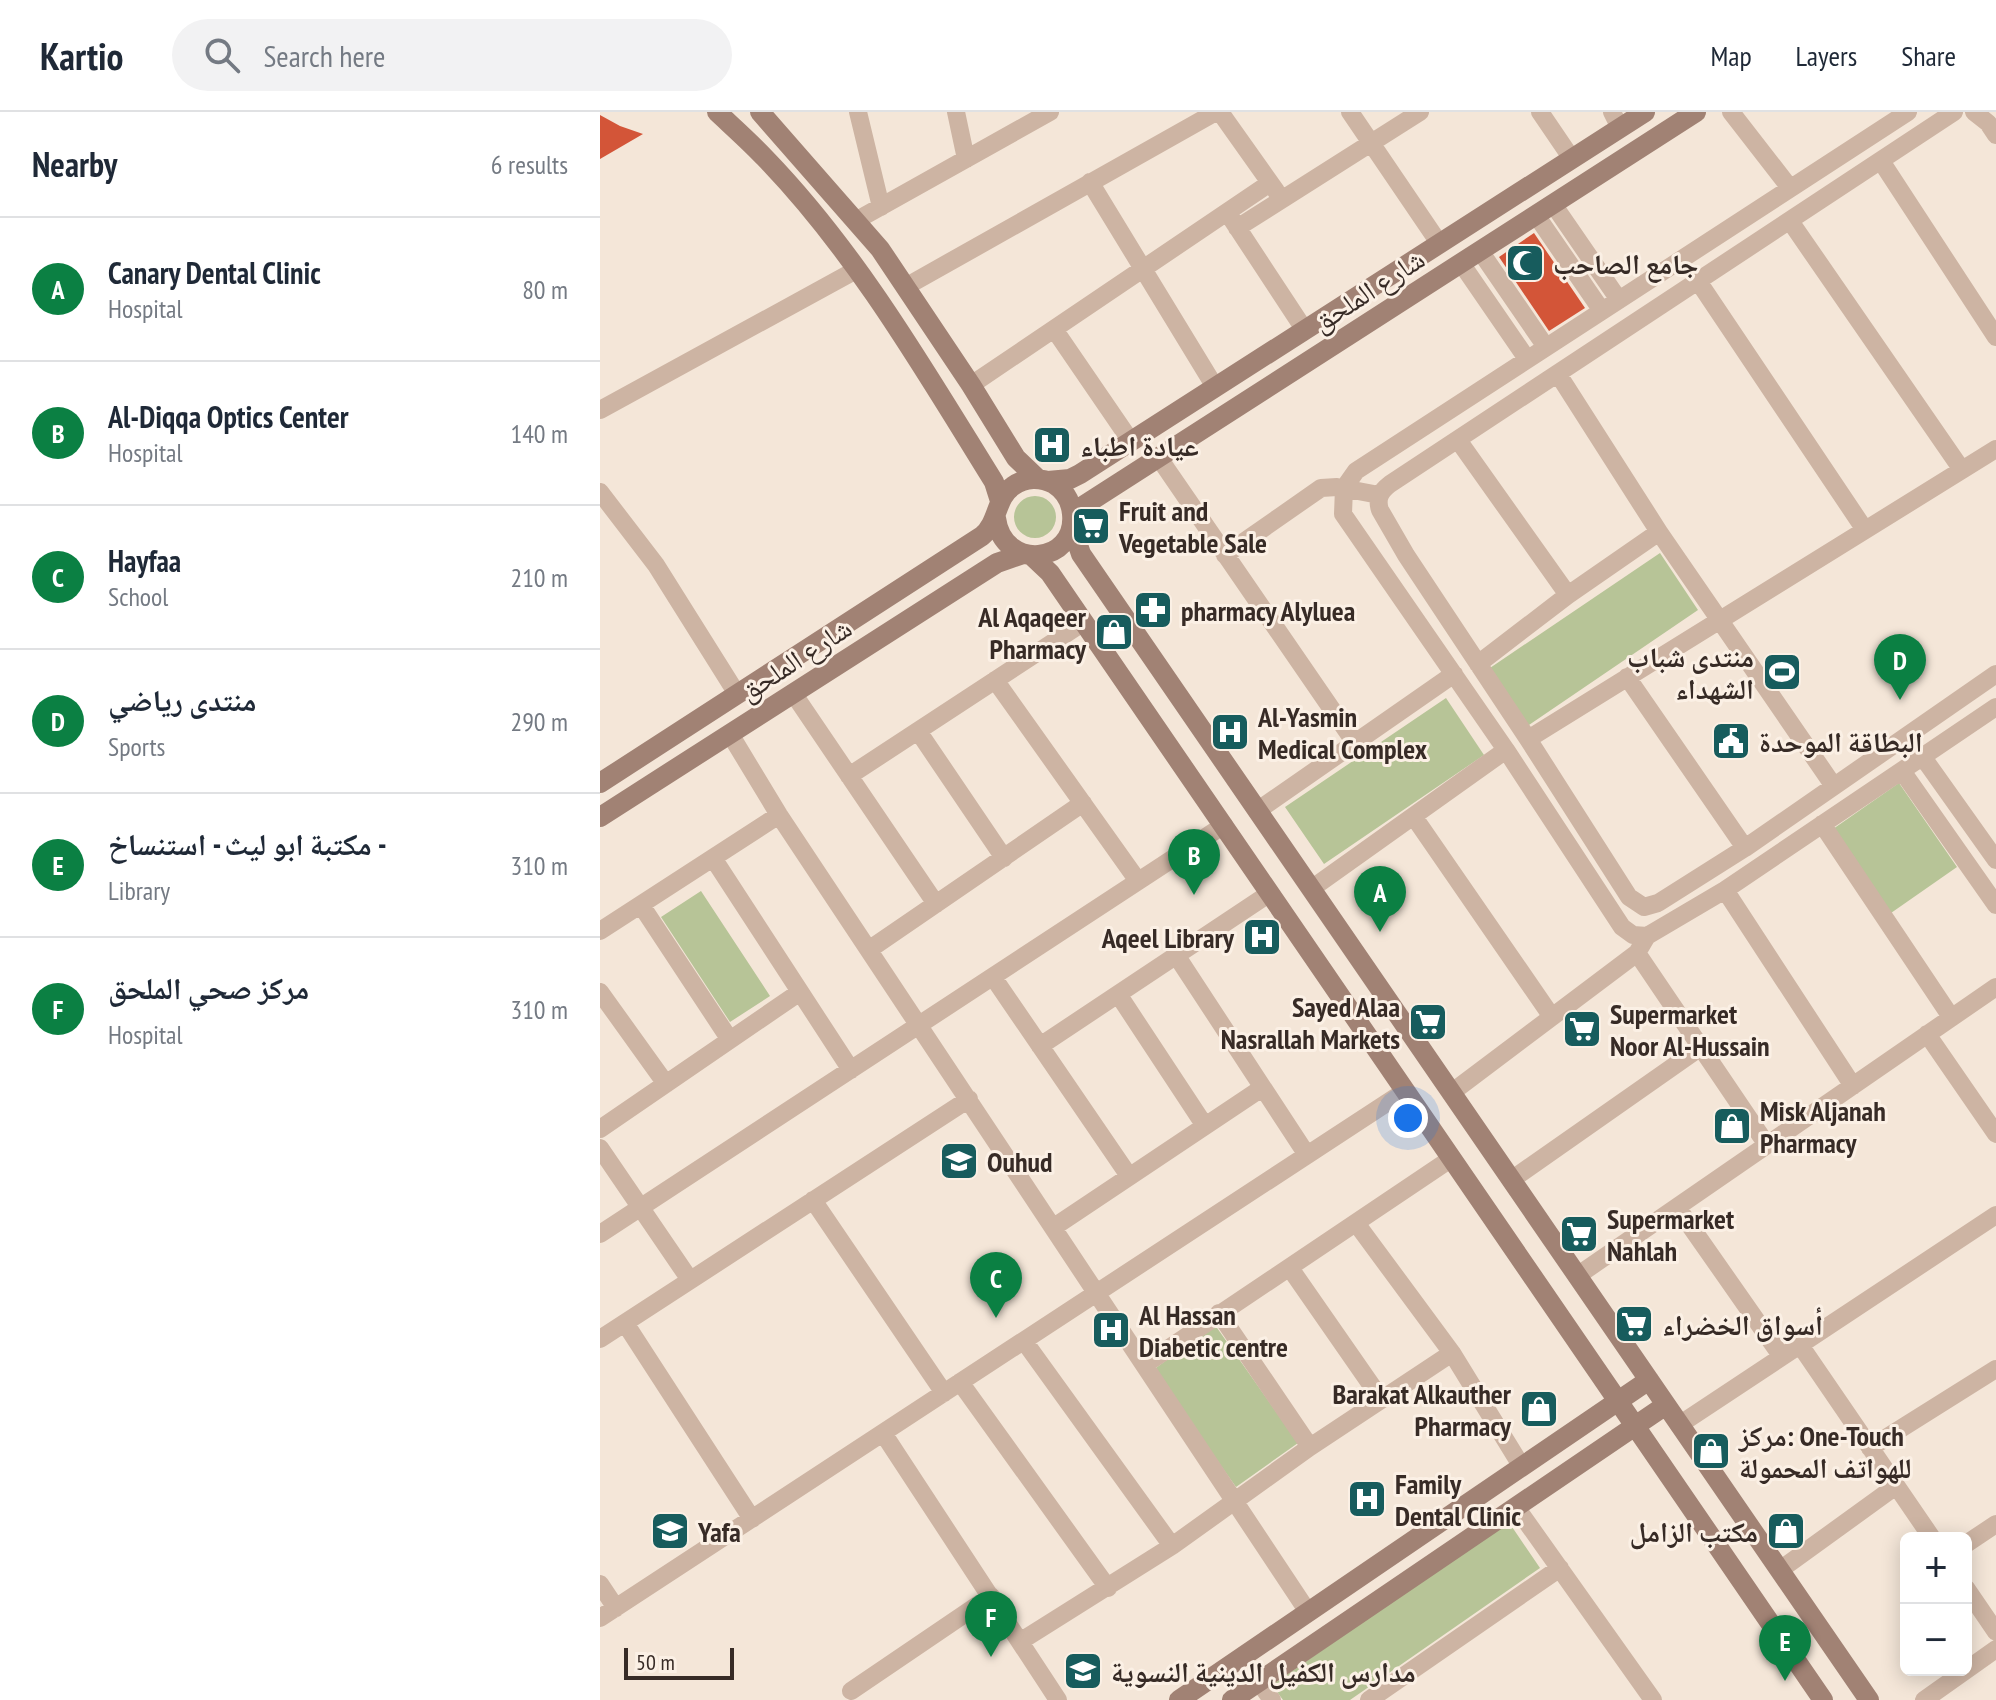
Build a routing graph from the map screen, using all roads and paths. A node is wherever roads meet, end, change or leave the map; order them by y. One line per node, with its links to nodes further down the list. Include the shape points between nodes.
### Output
1 (717, 112): 39 (street, via 767,160)
2 (760, 112): 30 (street)
3 (858, 112): 28 (street)
4 (956, 112): 20 (street)
5 (1050, 112): 20 (street)
6 (1218, 112): 24 (street); 25 (street)
7 (1350, 112): 19 (street)
8 (1420, 112): 19 (street)
9 (1540, 112): 21 (street)
10 (1696, 112): 18 (street, شارع الملحق)
11 (1731, 112): 26 (street)
12 (1908, 112): 26 (street)
13 (1954, 112): 23 (street)
14 (1974, 112): 17 (street)
15 (1642, 114): 16 (street, شارع الملحق); 18 (street, via 1642,131)
16 (1612, 126): 21 (street, شارع الملحق); 22 (street, via 1611,140)
17 (1996, 135)
18 (1655, 139): 22 (street, شارع الملحق)
19 (1371, 144): 27 (street); 34 (street)
20 (966, 159): 28 (street)
21 (1572, 159): 34 (street, شارع الملحق)
22 (1620, 161): 29 (street, شارع الملحق)
23 (1881, 161): 32 (street); 46 (street)
24 (1090, 182): 38 (street); 41 (street)
25 (1270, 183): 27 (street); 31 (street)
26 (1790, 188): 33 (street)
27 (1283, 200): 31 (street)
28 (881, 207): 30 (street)
29 (1545, 210): 35 (street, شارع الملحق); 42 (street); 43 (street)
30 (857, 220): 41 (street)
31 (1232, 220): 38 (street); 45 (street)
32 (1790, 221): 36 (street); 57 (street)
33 (1717, 235): 36 (street); 42 (street)
34 (1439, 243): 45 (street, شارع الملحق)
35 (1480, 251): 37 (street, شارع الملحق); 47 (street)
36 (1733, 258): 40 (street)
37 (1461, 263): 48 (street); 56 (street, شارع الملحق)
38 (1143, 269): 44 (street); 51 (street)
39 (856, 270): 52 (street); 62 (street, via 994,482)
40 (1698, 281): 49 (street); 64 (street)
41 (907, 286): 50 (street)
42 (1619, 300): 43 (street)
43 (1602, 311): 47 (street)
44 (1054, 329): 50 (street); 53 (street)
45 (1304, 329): 51 (street, شارع الملحق)
46 (1996, 337)
47 (1546, 347): 48 (street)
48 (1527, 359): 59 (street, via 1356,471)
49 (1558, 374): 54 (street); 65 (street)
50 (971, 385): 58 (street, via 1016,458)
51 (1215, 387): 53 (street, شارع الملحق)
52 (600, 410)
53 (1130, 440): 58 (street, شارع الملحق, via 1070,479)
54 (1458, 440): 61 (street); 68 (street)
55 (1996, 449): 57 (street)
56 (1159, 458): 63 (street, شارع الملحق, via 1083,506); 67 (street)
57 (1962, 470): 64 (street)
58 (1043, 480): 62 (street, via 1015,484); 63 (street, via 1067,496)
59 (1344, 488): 61 (street); 67 (street, via 1321,488); 72 (street, via 1343,514)
60 (600, 492): 77 (street, via 656,565)
61 (1379, 495): 71 (street, via 1386,521)
62 (998, 509): 66 (street, via 997,527 1007,544); 77 (street, شارع الملحق, via 982,536)
63 (1072, 523): 66 (street, via 1068,537 1053,551); 90 (street, via 1081,554)
64 (1865, 530): 69 (street)
65 (1659, 532): 68 (street); 69 (street)
66 (1027, 555): 70 (street, via 1045,566); 76 (street, شارع الملحق, via 997,563)
67 (1225, 555): 82 (street)
68 (1568, 595): 71 (street)
69 (1719, 620): 73 (street); 88 (street)
70 (1084, 622): 75 (street); 95 (street)
71 (1478, 664): 81 (street)
72 (1454, 674): 82 (street); 83 (street)
73 (1627, 677): 81 (street); 96 (street)
74 (1990, 678): 78 (street); 88 (street)
75 (995, 680): 79 (street); 89 (street)
76 (793, 693): 80 (street, شارع الملحق); 86 (street)
77 (737, 694): 87 (street, شارع الملحق)
78 (1996, 704): 84 (street)
79 (918, 731): 86 (street); 98 (street)
80 (730, 734): 91 (street); 92 (street, شارع الملحق)
81 (1528, 739): 107 (street, via 1629,897)
82 (1355, 743): 90 (street)
83 (1506, 750): 93 (street); 109 (street, via 1622,927)
84 (1922, 756): 85 (street); 99 (street)
85 (1902, 771): 94 (street); 106 (street)
86 (849, 776): 104 (street)
87 (600, 783)
88 (1833, 785): 96 (street)
89 (1083, 803): 98 (street); 100 (street)
90 (1257, 811): 101 (street)
91 (779, 815): 97 (street); 110 (street)
92 (600, 817)
93 (1414, 817): 101 (street); 118 (street)
94 (1822, 824): 102 (street); 119 (street)
95 (1224, 825): 100 (street); 103 (street)
96 (1745, 848): 107 (street)
97 (713, 858): 105 (street); 116 (street)
98 (1004, 858): 104 (street)
99 (1996, 860)
100 (1138, 881): 113 (street)
101 (1311, 889): 130 (street)
102 (1725, 890): 109 (street); 127 (street)
103 (1270, 893): 112 (street); 129 (street)
104 (936, 904): 110 (street)
105 (641, 905): 108 (street); 122 (street)
106 (1996, 905)
107 (1644, 907): 109 (street)
108 (600, 931)
109 (1647, 936): 111 (street)
110 (870, 949): 120 (street)
111 (1637, 953): 118 (street); 124 (street)
112 (1176, 955): 117 (street); 128 (street)
113 (993, 977): 120 (street); 123 (street)
114 (1996, 987): 119 (street)
115 (600, 992): 126 (street)
116 (800, 992): 122 (street); 125 (street)
117 (1118, 994): 123 (street); 132 (street)
118 (1552, 1017): 130 (street)
119 (1951, 1017): 121 (street)
120 (920, 1024): 125 (street); 131 (street)
121 (1927, 1034): 127 (street); 134 (street)
122 (730, 1040): 126 (street)
123 (1040, 1046): 139 (street)
124 (1701, 1047): 135 (street); 140 (street)
125 (851, 1070): 143 (street)
126 (666, 1084): 133 (street)
127 (1853, 1086): 135 (street)
128 (1262, 1088): 132 (street); 137 (street)
129 (1405, 1091): 137 (street); 138 (street)
130 (1451, 1093): 140 (street)
131 (969, 1099): 141 (street); 146 (street)
132 (1205, 1126): 139 (street)
133 (600, 1129)
134 (1996, 1134)
135 (1767, 1145): 142 (street)
136 (600, 1148): 143 (street)
137 (1307, 1155): 151 (street)
138 (1452, 1158): 145 (street); 165 (street)
139 (1129, 1176): 146 (street)
140 (1511, 1180): 149 (street)
141 (813, 1200): 150 (street); 163 (street)
142 (1677, 1207): 149 (street); 158 (street)
143 (640, 1208): 147 (street); 150 (street)
144 (1996, 1215): 156 (street)
145 (1356, 1223): 148 (street); 157 (street)
146 (1054, 1227): 151 (street)
147 (600, 1234)
148 (1290, 1268): 152 (street); 164 (street)
149 (1577, 1276): 161 (street)
150 (690, 1280): 153 (street)
151 (1097, 1293): 155 (street); 159 (street)
152 (1219, 1313): 159 (street); 170 (street)
153 (625, 1323): 154 (street); 176 (street)
154 (600, 1339)
155 (1024, 1341): 162 (street); 180 (street)
156 (1800, 1345): 158 (street); 171 (street)
157 (1452, 1353): 164 (street); 172 (street)
158 (1782, 1357): 167 (street)
159 (1144, 1365): 174 (street)
160 (1996, 1369): 171 (street)
161 (1649, 1380): 165 (street); 166 (street)
162 (960, 1382): 163 (street); 184 (street)
163 (944, 1393): 169 (street)
164 (1381, 1399): 170 (street)
165 (1618, 1401): 168 (street); 172 (street)
166 (1666, 1405): 167 (street); 168 (street)
167 (1679, 1425): 182 (street)
168 (1635, 1426): 175 (street); 204 (street)
169 (883, 1433): 176 (street); 186 (street)
170 (1310, 1447): 174 (street)
171 (1870, 1448): 173 (street)
172 (1522, 1467): 185 (street)
173 (1896, 1486): 178 (street); 182 (street)
174 (1234, 1501): 180 (street); 189 (street)
175 (1516, 1507): 181 (street); 190 (street)
176 (752, 1519): 188 (street)
177 (1996, 1524): 179 (street)
178 (1928, 1532)
179 (1972, 1540)
180 (1172, 1546): 184 (street)
181 (1560, 1568): 198 (street); 203 (street)
182 (1780, 1570): 205 (street)
183 (600, 1584): 188 (street)
184 (1108, 1588): 194 (street)
185 (1341, 1590): 189 (street); 190 (street, via 1346,1605)
186 (991, 1596): 194 (street); 197 (street)
187 (1972, 1597): 192 (street)
188 (616, 1608): 191 (street)
189 (1311, 1610): 193 (street, via 1321,1610); 200 (street)
190 (1360, 1613): 193 (street)
191 (600, 1618)
192 (1996, 1632)
193 (1330, 1633): 196 (street)
194 (1021, 1641): 199 (street)
195 (1996, 1649): 206 (street)
196 (1259, 1682): 201 (street); 202 (street)
197 (851, 1691)
198 (1646, 1698)
199 (1058, 1700)
200 (1179, 1700)
201 (1232, 1700)
202 (1272, 1700)
203 (1369, 1700)
204 (1823, 1700)
205 (1869, 1700)
206 (1924, 1700)

